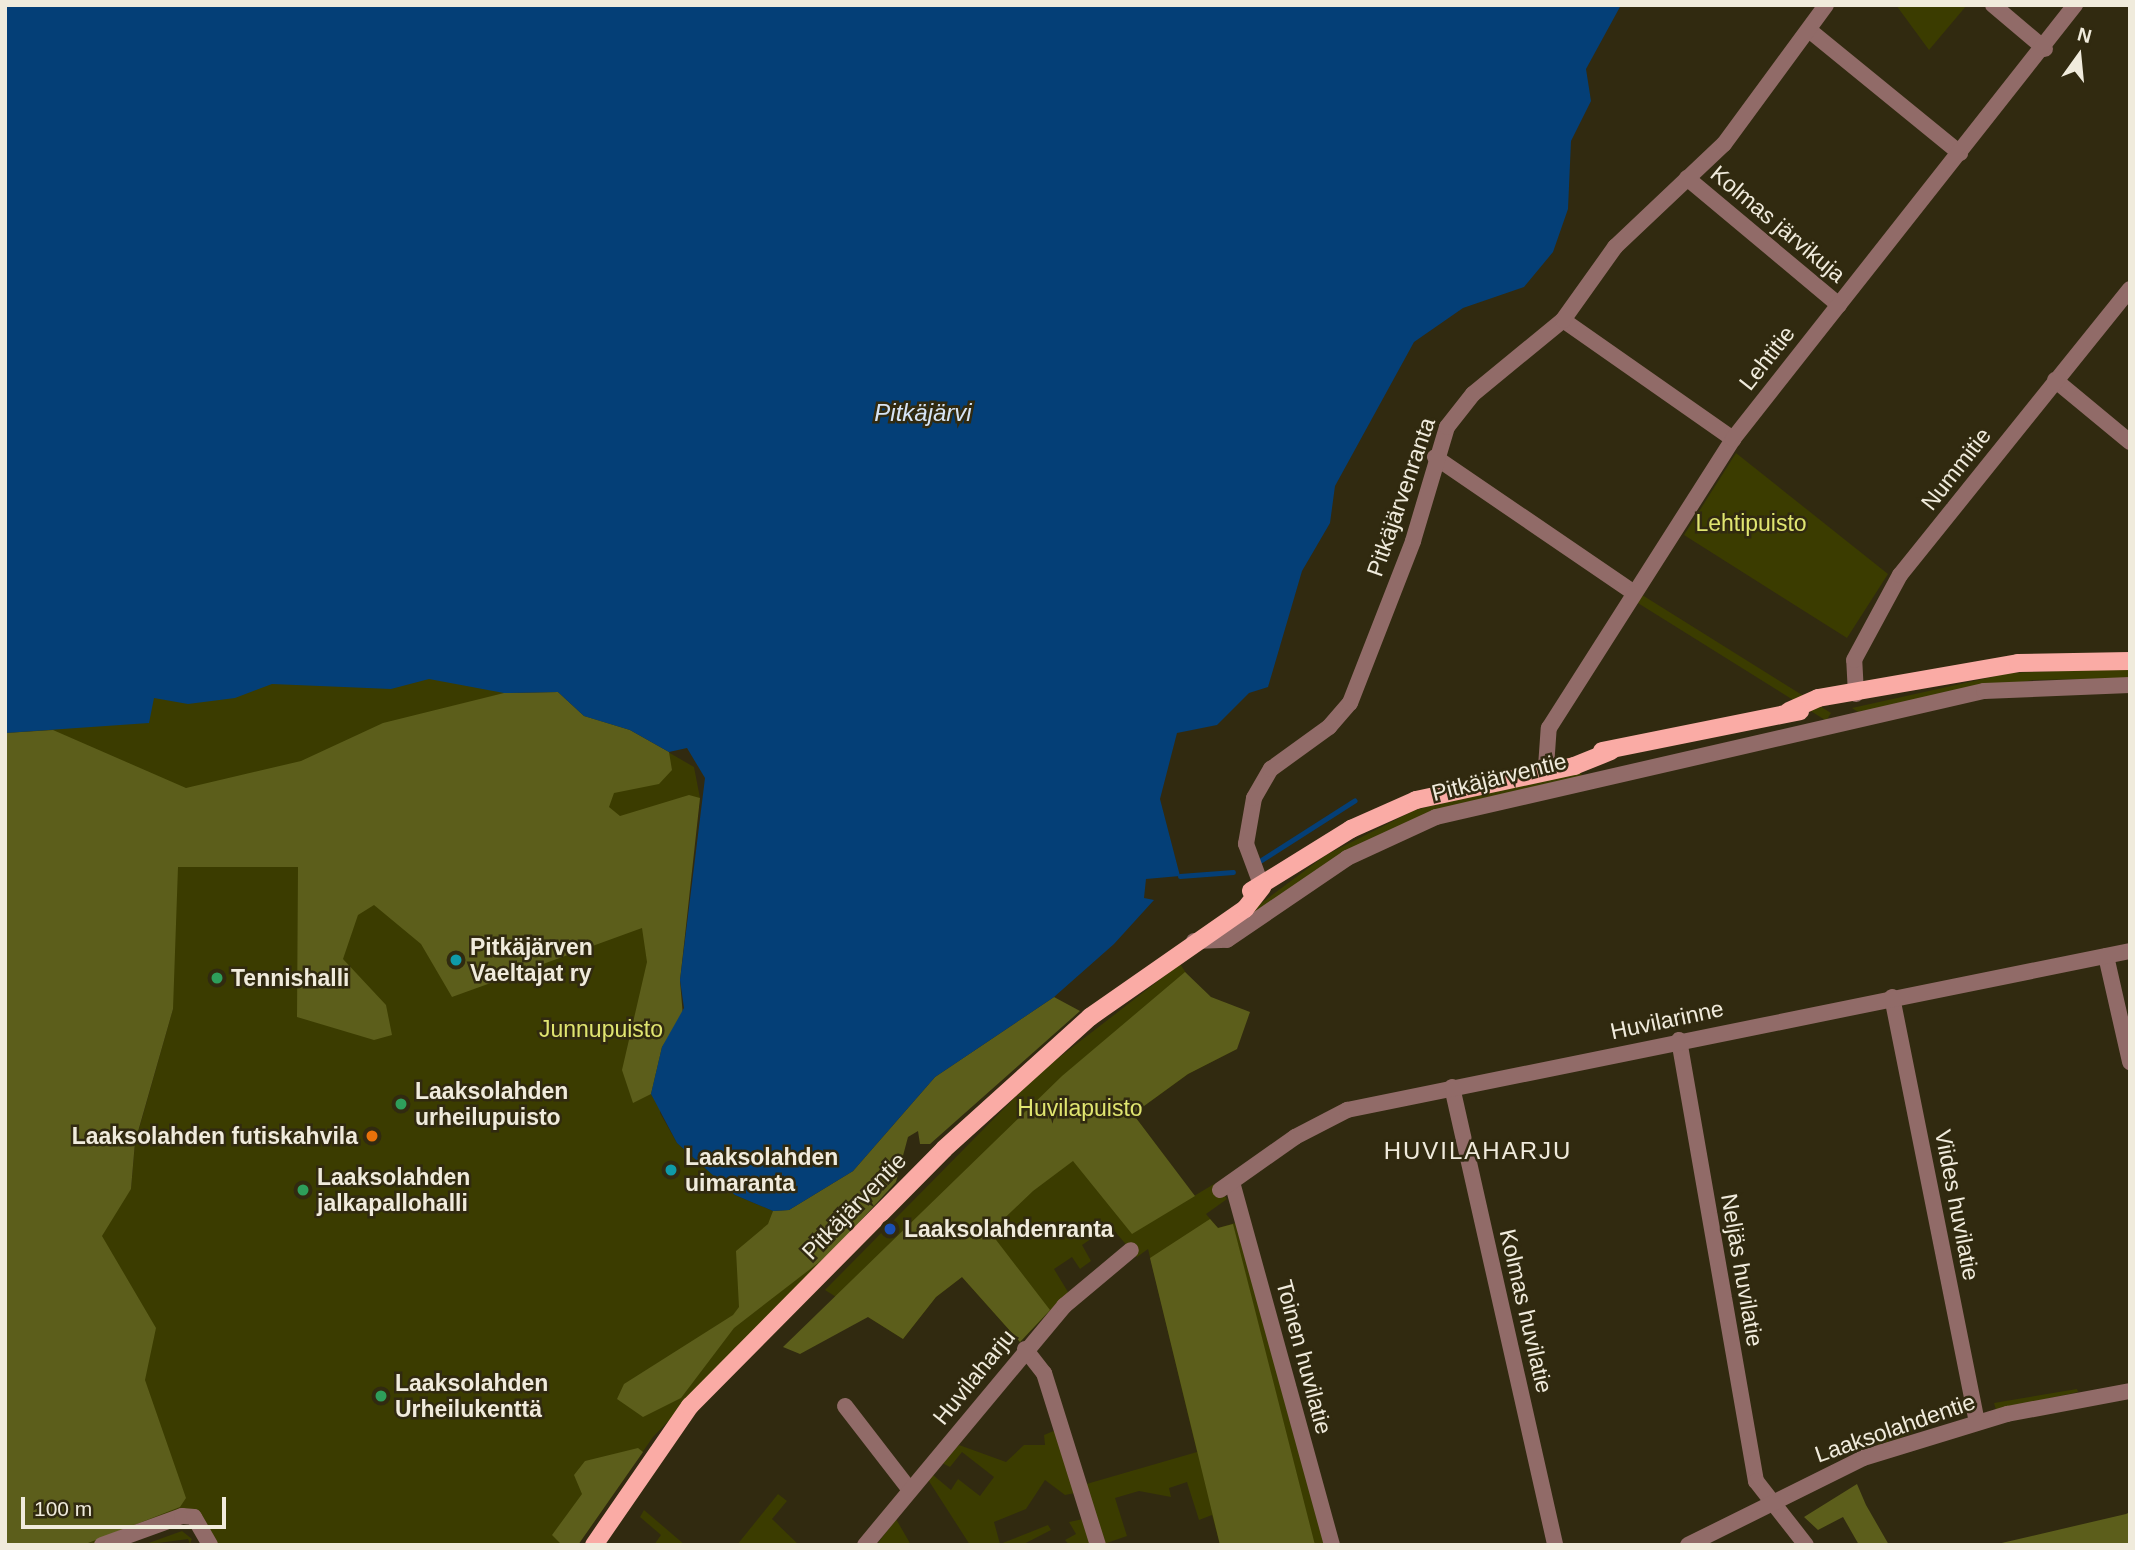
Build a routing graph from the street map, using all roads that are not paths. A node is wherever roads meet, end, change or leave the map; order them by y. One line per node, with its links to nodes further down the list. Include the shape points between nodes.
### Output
1 (1826, 5): 4 (street, Pitkäjärvenranta)
2 (1993, 5): 5 (street)
3 (2075, 5): 5 (street, Lehtitie)
4 (1809, 30): 6 (street); 7 (street, Pitkäjärvenranta, via 1724,144)
5 (2045, 49): 6 (street, Lehtitie)
6 (1960, 153): 9 (street, Lehtitie)
7 (1687, 178): 9 (street, Kolmas järvikuja); 10 (street, Pitkäjärvenranta, via 1615,247)
8 (2130, 289): 11 (street, Nummitie)
9 (1839, 304): 12 (street, Lehtitie)
10 (1563, 320): 12 (street); 14 (street, Pitkäjärvenranta, via 1473,394 1447,427)
11 (2055, 380): 13 (street); 18 (street, Nummitie, via 1900,575 1854,660)
12 (1732, 439): 15 (street, Lehtitie)
13 (2130, 442)
14 (1434, 457): 15 (street); 21 (street, Pitkäjärvenranta, via 1413,541 1350,703 1329,727 1271,769 1254,798 1247,844)
15 (1634, 593): 20 (street, Lehtitie, via 1549,728)
16 (2130, 661): 18 (main road, Pitkäjärventie, via 2018,663)
17 (2130, 685): 19 (street, Pitkäjärventie, via 1984,691)
18 (1848, 696): 19 (street); 20 (main road, Pitkäjärventie, via 1804,701 1789,711 1611,751 1574,766)
19 (1845, 720): 22 (street, Pitkäjärventie, via 1436,817 1347,858 1227,940)
20 (1546, 767): 21 (main road, Pitkäjärventie, via 1393,809)
21 (1262, 887): 22 (main road, Pitkäjärventie, via 1231,904 1218,922)
22 (1192, 941): 39 (main road, Pitkäjärventie, via 1044,1056 725,1367 664,1438)
23 (2130, 951): 24 (street, Huvilarinne)
24 (2106, 956): 25 (street, Huvilarinne); 27 (street)
25 (1892, 997): 26 (street, Huvilarinne); 34 (street, Viides huvilatie)
26 (1679, 1040): 28 (street, Huvilarinne); 36 (street, Neljäs huvilatie, via 1756,1481)
27 (2130, 1062)
28 (1452, 1087): 29 (street, Huvilarinne, via 1331,1115); 43 (street, Kolmas huvilatie)
29 (1226, 1186): 42 (street, Toinen huvilatie)
30 (1131, 1250): 31 (street, Huvilaharju, via 1080,1290)
31 (1025, 1349): 35 (street, Huvilaharju); 41 (street, via 1044,1373)
32 (2130, 1391): 34 (street, Laaksolahdentie)
33 (845, 1406): 35 (street)
34 (1977, 1422): 36 (street, Laaksolahdentie, via 1863,1458)
35 (909, 1490): 40 (street, Huvilaharju)
36 (1774, 1501): 44 (street, Laaksolahdentie); 45 (street, Neljäs huvilatie)
37 (102, 1545): 38 (street, via 182,1516 194,1517)
38 (211, 1545)
39 (594, 1545)
40 (865, 1545)
41 (1098, 1545)
42 (1332, 1545)
43 (1555, 1545)
44 (1688, 1545)
45 (1807, 1545)

